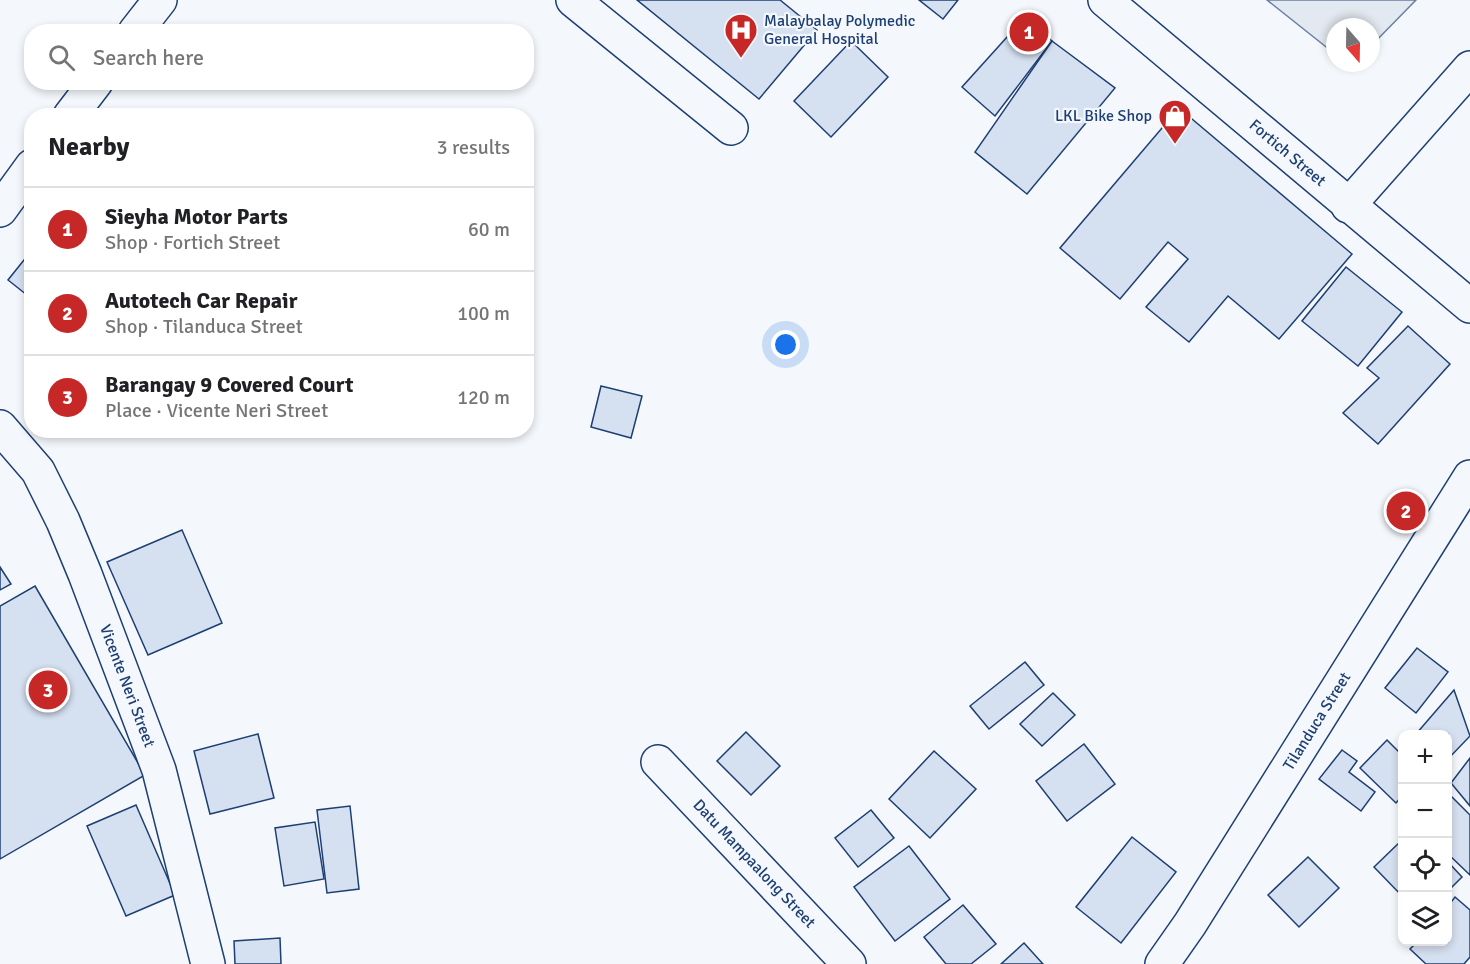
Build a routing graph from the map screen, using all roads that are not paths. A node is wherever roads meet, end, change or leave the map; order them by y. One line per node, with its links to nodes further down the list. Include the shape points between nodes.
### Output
1 (160, 0): 4 (main road)
2 (573, 0): 8 (main road)
3 (1106, 0): 10 (main road, Fortich Street)
4 (141, 24)
5 (1470, 68): 10 (main road)
6 (90, 90): 7 (main road)
7 (76, 108)
8 (731, 128)
9 (24, 177): 11 (main road)
10 (1348, 206): 12 (main road, Fortich Street)
11 (0, 210)
12 (1470, 306)
13 (0, 427): 16 (main road, Vicente Neri Street, via 38,471 89,584 159,770)
14 (1470, 477): 18 (main road, Tilanduca Street, via 1191,924)
15 (658, 762): 17 (main road, Datu Mampaalong Street)
16 (208, 964)
17 (849, 964)
18 (1162, 964)

